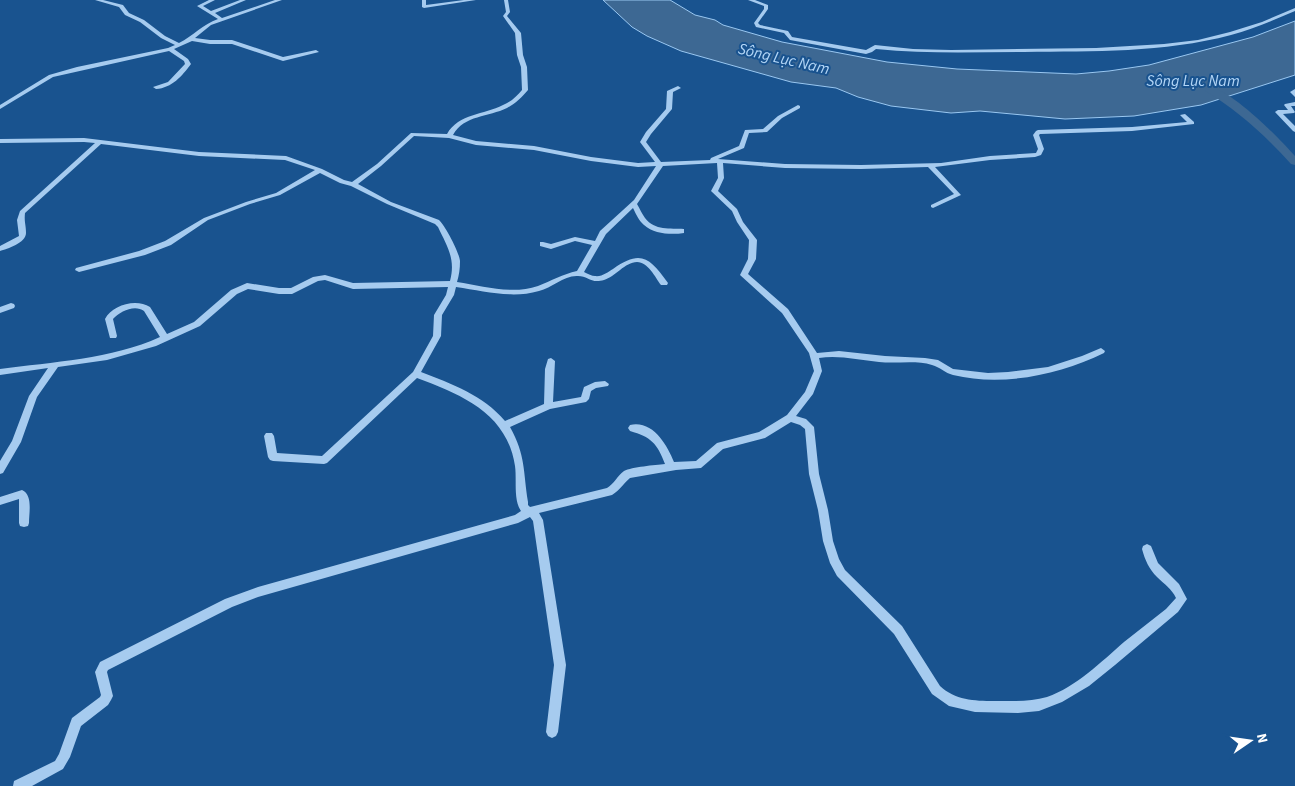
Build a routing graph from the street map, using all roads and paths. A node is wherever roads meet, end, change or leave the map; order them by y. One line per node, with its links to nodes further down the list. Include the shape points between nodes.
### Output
1 (97, 0): 13 (street, via 121,6 127,14)
2 (213, 0): 10 (street, via 200,5)
3 (244, 0): 10 (street)
4 (280, 0): 11 (street)
5 (424, 0): 6 (street, via 424,7)
6 (474, 0)
7 (506, 0): 23 (street, via 508,12 505,16 515,27 519,38 525,90 503,108 465,120)
8 (750, 0): 9 (street, via 766,5 756,25 786,32 790,38 866,52 876,47 910,51 1094,52 1167,47 1235,33)
9 (1295, 9)
10 (211, 13): 11 (street)
11 (221, 19): 12 (street)
12 (190, 39): 13 (street); 15 (street, via 232,42 283,59)
13 (180, 45): 14 (street)
14 (170, 49): 16 (street, via 188,64 165,86); 19 (street, via 51,76)
15 (316, 52)
16 (156, 87)
17 (678, 88): 28 (street, via 670,91 669,109 643,142)
18 (1295, 104): 22 (street, via 1286,105 1292,112 1278,112)
19 (0, 107)
20 (798, 107): 27 (street, via 765,131 747,131 740,150)
21 (1183, 115): 29 (street, via 1192,123 1041,132 1036,134 1041,149 1036,156)
22 (1295, 130)
23 (449, 136): 28 (street, via 476,143 542,149 613,162); 31 (street, via 411,135)
24 (0, 141): 25 (street)
25 (100, 142): 30 (street, via 200,154 286,158); 37 (street, via 22,212 22,239)
26 (720, 161): 27 (street); 29 (street, via 831,168); 47 (street, via 721,178 714,191 735,210 754,244 752,259 744,276 785,312)
27 (708, 162): 28 (street)
28 (660, 165): 32 (street)
29 (929, 165): 33 (street, via 958,195)
30 (320, 170): 31 (street, via 339,181); 38 (street, via 278,194 206,219 160,246)
31 (353, 184): 41 (street, via 441,226 456,259)
32 (633, 204): 34 (street, via 646,223 667,232); 36 (street, via 611,224)
33 (932, 206)
34 (681, 231)
35 (543, 244): 36 (street, via 551,247 575,240)
36 (596, 244): 39 (street)
37 (0, 249)
38 (79, 270)
39 (580, 273): 40 (street, via 600,278 614,273 630,260 639,260 653,268); 41 (street, via 520,293)
40 (664, 283)
41 (454, 284): 45 (street, via 353,286 323,277 292,291 247,286 234,292 197,324); 51 (street, via 438,315 437,336)
42 (11, 306): 43 (street)
43 (0, 310)
44 (113, 336): 45 (street, via 110,315 138,304 144,305)
45 (165, 338): 49 (street, via 107,357)
46 (1101, 351): 47 (street, via 1054,368 1003,376 952,372 928,361 832,352)
47 (815, 356): 54 (street, via 816,377 809,394)
48 (551, 361): 53 (street, via 548,370)
49 (55, 365): 50 (street); 58 (street, via 33,396 25,421)
50 (0, 372)
51 (416, 374): 55 (street, via 479,401); 57 (street, via 324,460 273,457)
52 (605, 384): 53 (street, via 587,388 583,400)
53 (549, 406): 55 (street)
54 (790, 418): 59 (street, via 757,438 720,446 698,465); 64 (street, via 809,427 814,474 828,541 841,573 898,630 936,690 953,701 976,707 1045,703 1061,697 1111,662 1182,599 1156,571)
55 (504, 426): 62 (street, via 516,448 523,505)
56 (633, 428): 59 (street, via 652,434 666,452)
57 (269, 436)
58 (5, 454): 60 (street)
59 (671, 467): 62 (street, via 628,474 609,492)
60 (0, 470)
61 (0, 500): 63 (street, via 22,494)
62 (530, 511): 65 (street, via 537,517 540,530 560,665); 66 (street, via 518,519 242,598 109,663 101,672 107,696 76,722 64,757 51,770)
63 (24, 523)
64 (1147, 549)
65 (552, 732)
66 (19, 786)

